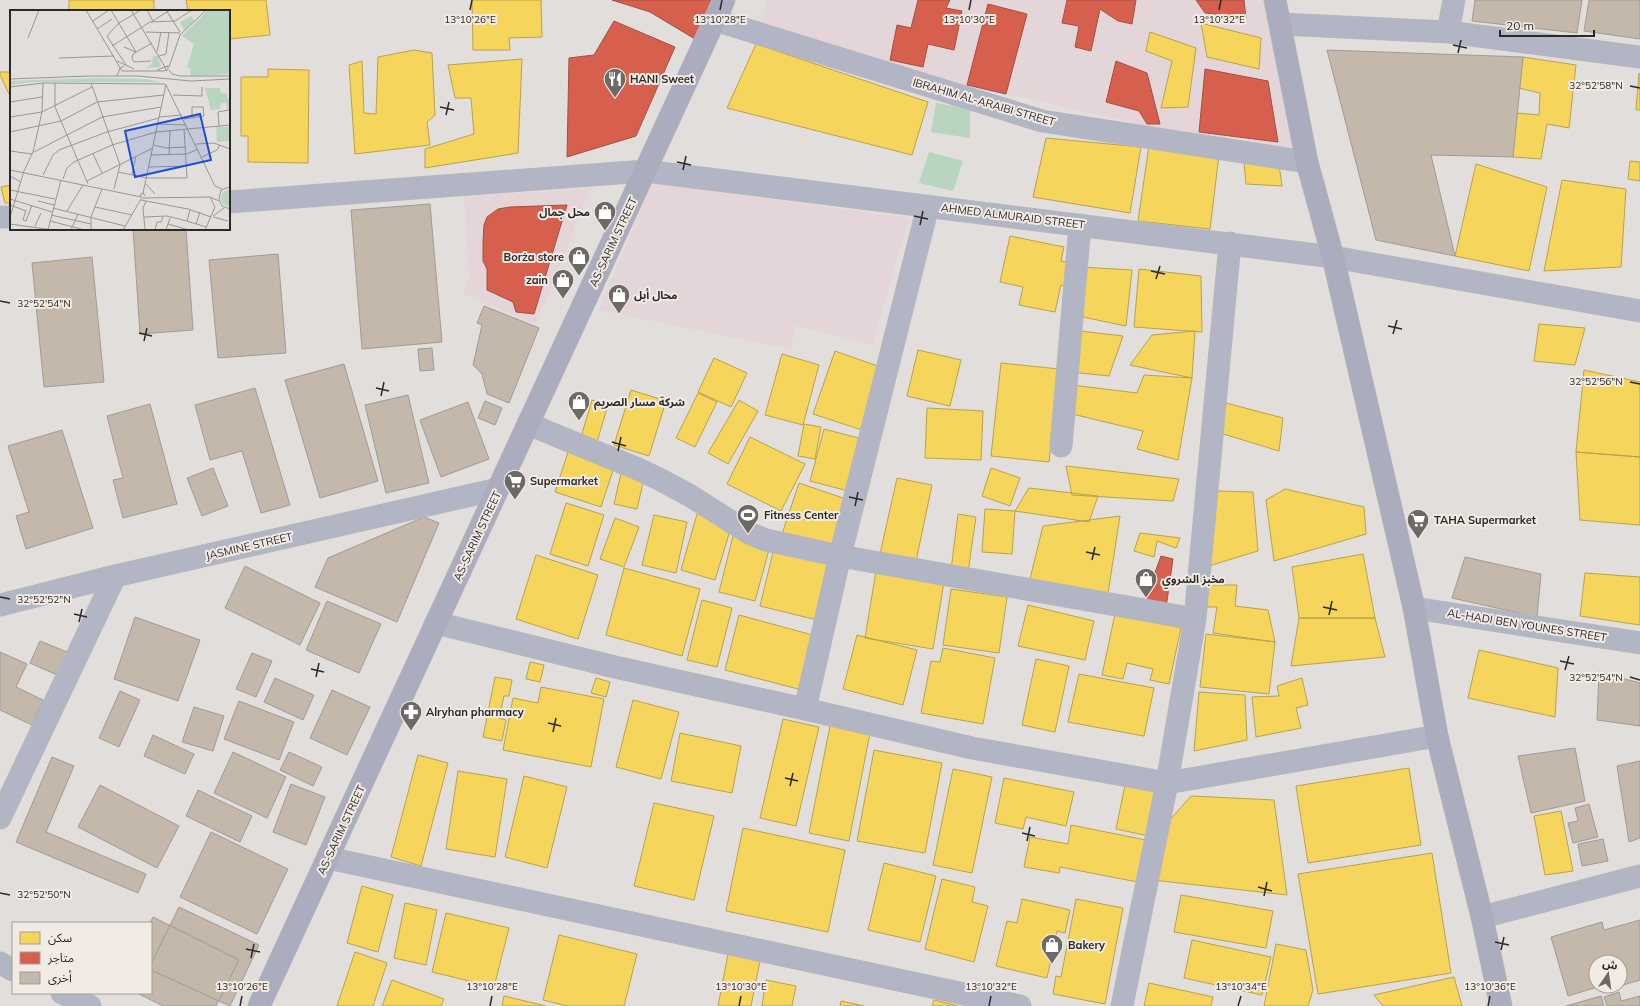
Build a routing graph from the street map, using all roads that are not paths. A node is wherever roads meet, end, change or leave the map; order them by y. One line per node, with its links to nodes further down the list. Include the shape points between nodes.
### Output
1 (724, 0): 4 (street, AS-SARIM STREET)
2 (1275, 0): 5 (street)
3 (1454, 0): 6 (street)
4 (715, 20): 8 (street, IBRAHIM AL-ARAIBI STREET, via 1042,121); 9 (street, AS-SARIM STREET)
5 (1280, 24): 6 (street); 8 (street)
6 (1448, 32): 7 (street)
7 (1640, 57)
8 (1307, 162): 14 (street)
9 (645, 171): 10 (street, AHMED ALMURAID STREET); 11 (street, AHMED ALMURAID STREET); 16 (street, AS-SARIM STREET)
10 (230, 202)
11 (928, 206): 12 (street, AHMED ALMURAID STREET); 19 (street)
12 (1080, 225): 13 (street, AHMED ALMURAID STREET); 17 (street)
13 (1230, 244): 14 (street, AHMED ALMURAID STREET); 23 (street)
14 (1334, 257): 15 (street, AHMED ALMURAID STREET); 22 (street)
15 (1640, 311)
16 (528, 424): 18 (street, AS-SARIM STREET); 19 (street, via 660,479 749,533 766,540)
17 (1061, 446)
18 (498, 489): 20 (street, JASMINE STREET); 24 (street, AS-SARIM STREET)
19 (840, 556): 23 (street); 26 (street)
20 (115, 576): 21 (street, JASMINE STREET); 29 (street)
21 (0, 605)
22 (1414, 608): 25 (street, AL-HADI BEN YOUNES STREET); 27 (street)
23 (1195, 619): 28 (street)
24 (436, 622): 26 (street, via 615,667); 30 (street, AS-SARIM STREET)
25 (1640, 643)
26 (805, 709): 28 (street, via 972,748)
27 (1437, 736): 28 (street); 32 (street)
28 (1167, 783): 39 (street)
29 (0, 818)
30 (328, 858): 37 (street, AS-SARIM STREET); 38 (street)
31 (1640, 876): 32 (street)
32 (1482, 917): 40 (street)
33 (0, 964): 34 (street)
34 (12, 970)
35 (64, 994): 36 (street)
36 (90, 1006)
37 (259, 1006)
38 (1020, 1006)
39 (1122, 1006)
40 (1501, 1006)

